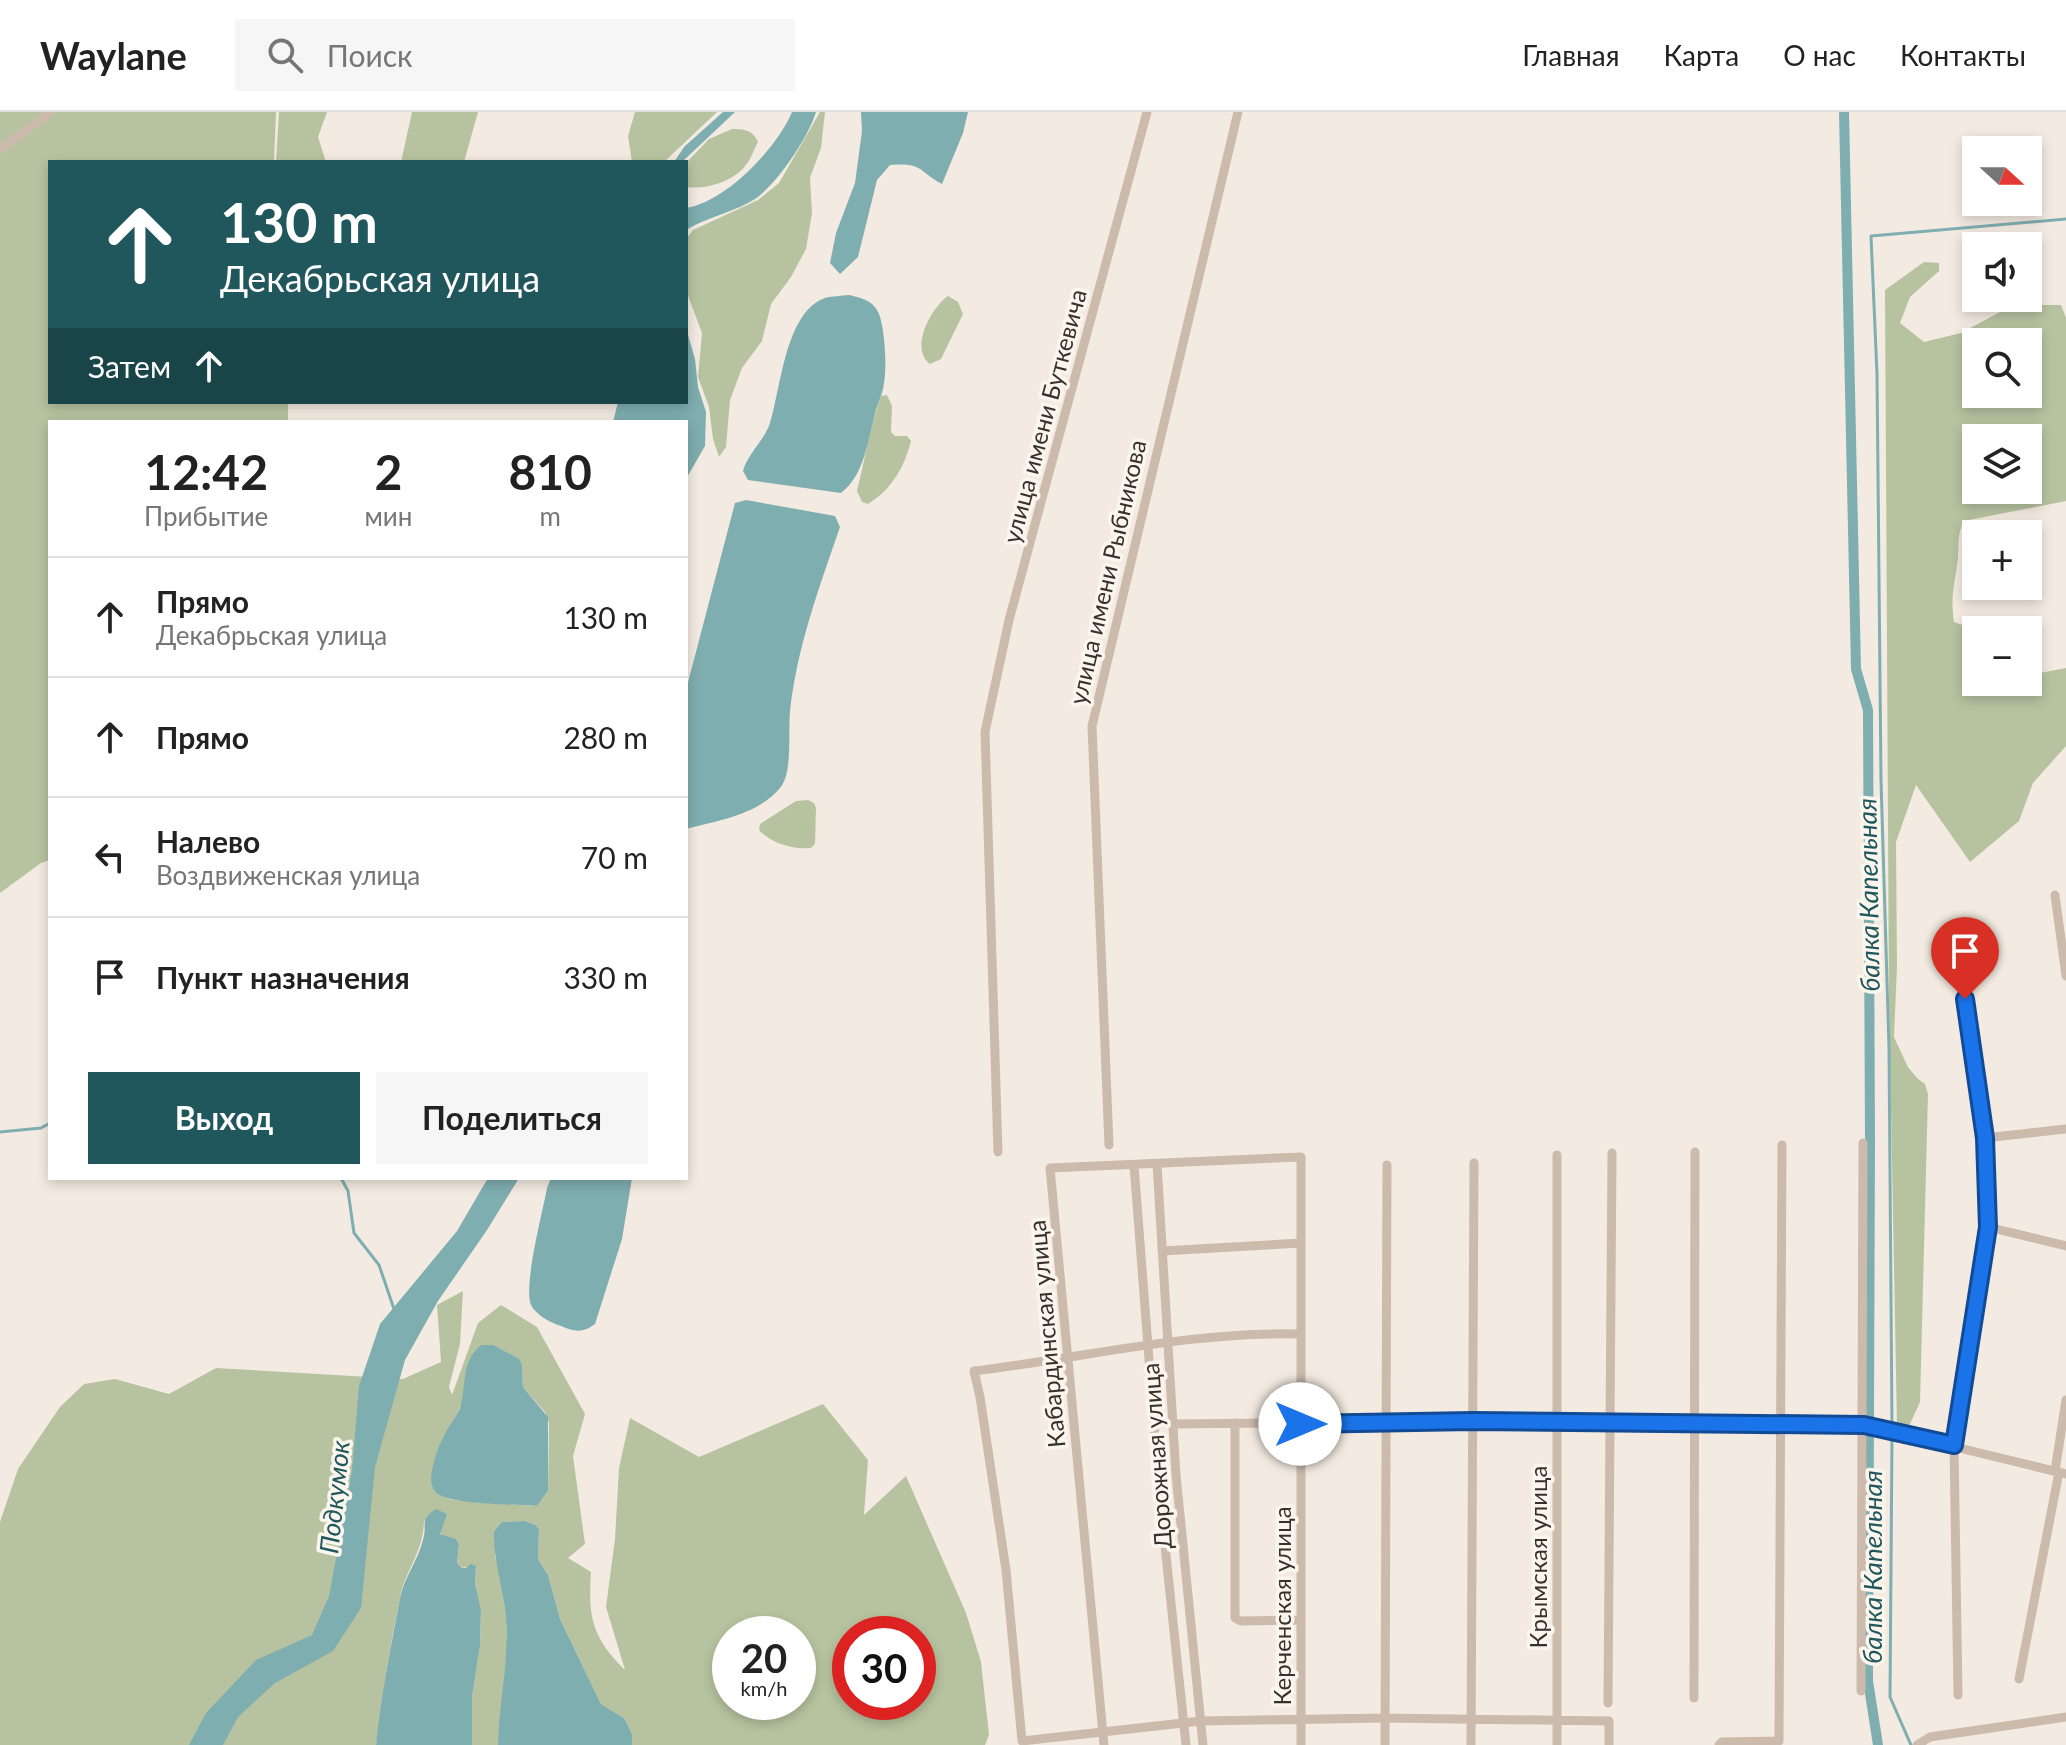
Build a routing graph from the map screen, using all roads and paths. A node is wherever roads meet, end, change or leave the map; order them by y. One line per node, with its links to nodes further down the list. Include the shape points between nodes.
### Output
1 (51, 112): 4 (street)
2 (1147, 112): 13 (street, улица имени Буткевича, via 1009,620 985,732)
3 (1238, 112): 11 (street, улица имени Рыбникова, via 1092,726)
4 (0, 149)
5 (2055, 895): 6 (street)
6 (2066, 976)
7 (1965, 999): 9 (street)
8 (2066, 1129): 9 (street)
9 (1985, 1138): 22 (street)
10 (1863, 1143): 40 (street)
11 (1109, 1145)
12 (1782, 1145): 39 (street)
13 (998, 1152)
14 (1695, 1152): 38 (street)
15 (1612, 1153): 35 (street)
16 (1557, 1155): 32 (street, Крымская улица)
17 (1301, 1157): 19 (street, Кабардинская улица); 23 (street, Керченская улица)
18 (1474, 1163): 31 (street)
19 (1157, 1164): 20 (street, Кабардинская улица); 25 (street, Дорожная улица)
20 (1134, 1165): 28 (street, Дорожная улица); 29 (street, Кабардинская улица, via 1050,1168)
21 (1387, 1165): 34 (street)
22 (1988, 1227): 24 (street); 41 (street)
23 (1301, 1243): 25 (street); 26 (street, Керченская улица)
24 (2066, 1246)
25 (1162, 1251): 27 (street, Дорожная улица)
26 (1301, 1334): 27 (street); 37 (street, Керченская улица)
27 (1169, 1341): 28 (street); 36 (street, Дорожная улица)
28 (1146, 1345): 29 (street); 55 (street, Дорожная улица)
29 (1068, 1358): 56 (street, Кабардинская улица); 56 (street, via 974,1371 1006,1570 1022,1741)
30 (2066, 1400): 42 (street)
31 (1473, 1421): 32 (street); 34 (street); 52 (street)
32 (1556, 1422): 35 (street); 53 (street, Крымская улица)
33 (1235, 1423): 36 (street); 37 (street); 43 (street, via 1235,1618)
34 (1386, 1423): 37 (street); 50 (street)
35 (1609, 1423): 38 (street); 48 (street)
36 (1173, 1424): 54 (street, Дорожная улица)
37 (1300, 1424): 43 (street, Керченская улица)
38 (1693, 1424): 39 (street); 47 (street)
39 (1779, 1424): 40 (street); 65 (street, via 1779,1741)
40 (1864, 1425): 41 (street); 45 (street)
41 (1954, 1445): 42 (street); 46 (street)
42 (2060, 1473): 44 (street)
43 (1300, 1620): 51 (street, Керченская улица)
44 (2019, 1679)
45 (1861, 1691)
46 (1958, 1695)
47 (1694, 1698)
48 (1608, 1703)
49 (2066, 1717): 66 (street, via 1930,1737)
50 (1385, 1718): 51 (street); 52 (street); 61 (street)
51 (1301, 1719): 54 (street); 60 (street, Керченская улица)
52 (1470, 1719): 53 (street); 62 (street)
53 (1557, 1720): 63 (street, Крымская улица); 64 (street, via 1609,1721)
54 (1201, 1721): 55 (street); 59 (street, Дорожная улица)
55 (1185, 1723): 56 (street); 58 (street, Дорожная улица)
56 (1103, 1732): 57 (street, Кабардинская улица)
57 (1104, 1745)
58 (1186, 1745)
59 (1203, 1745)
60 (1301, 1745)
61 (1385, 1745)
62 (1471, 1745)
63 (1557, 1745)
64 (1609, 1745)
65 (1719, 1745)
66 (1917, 1745)

